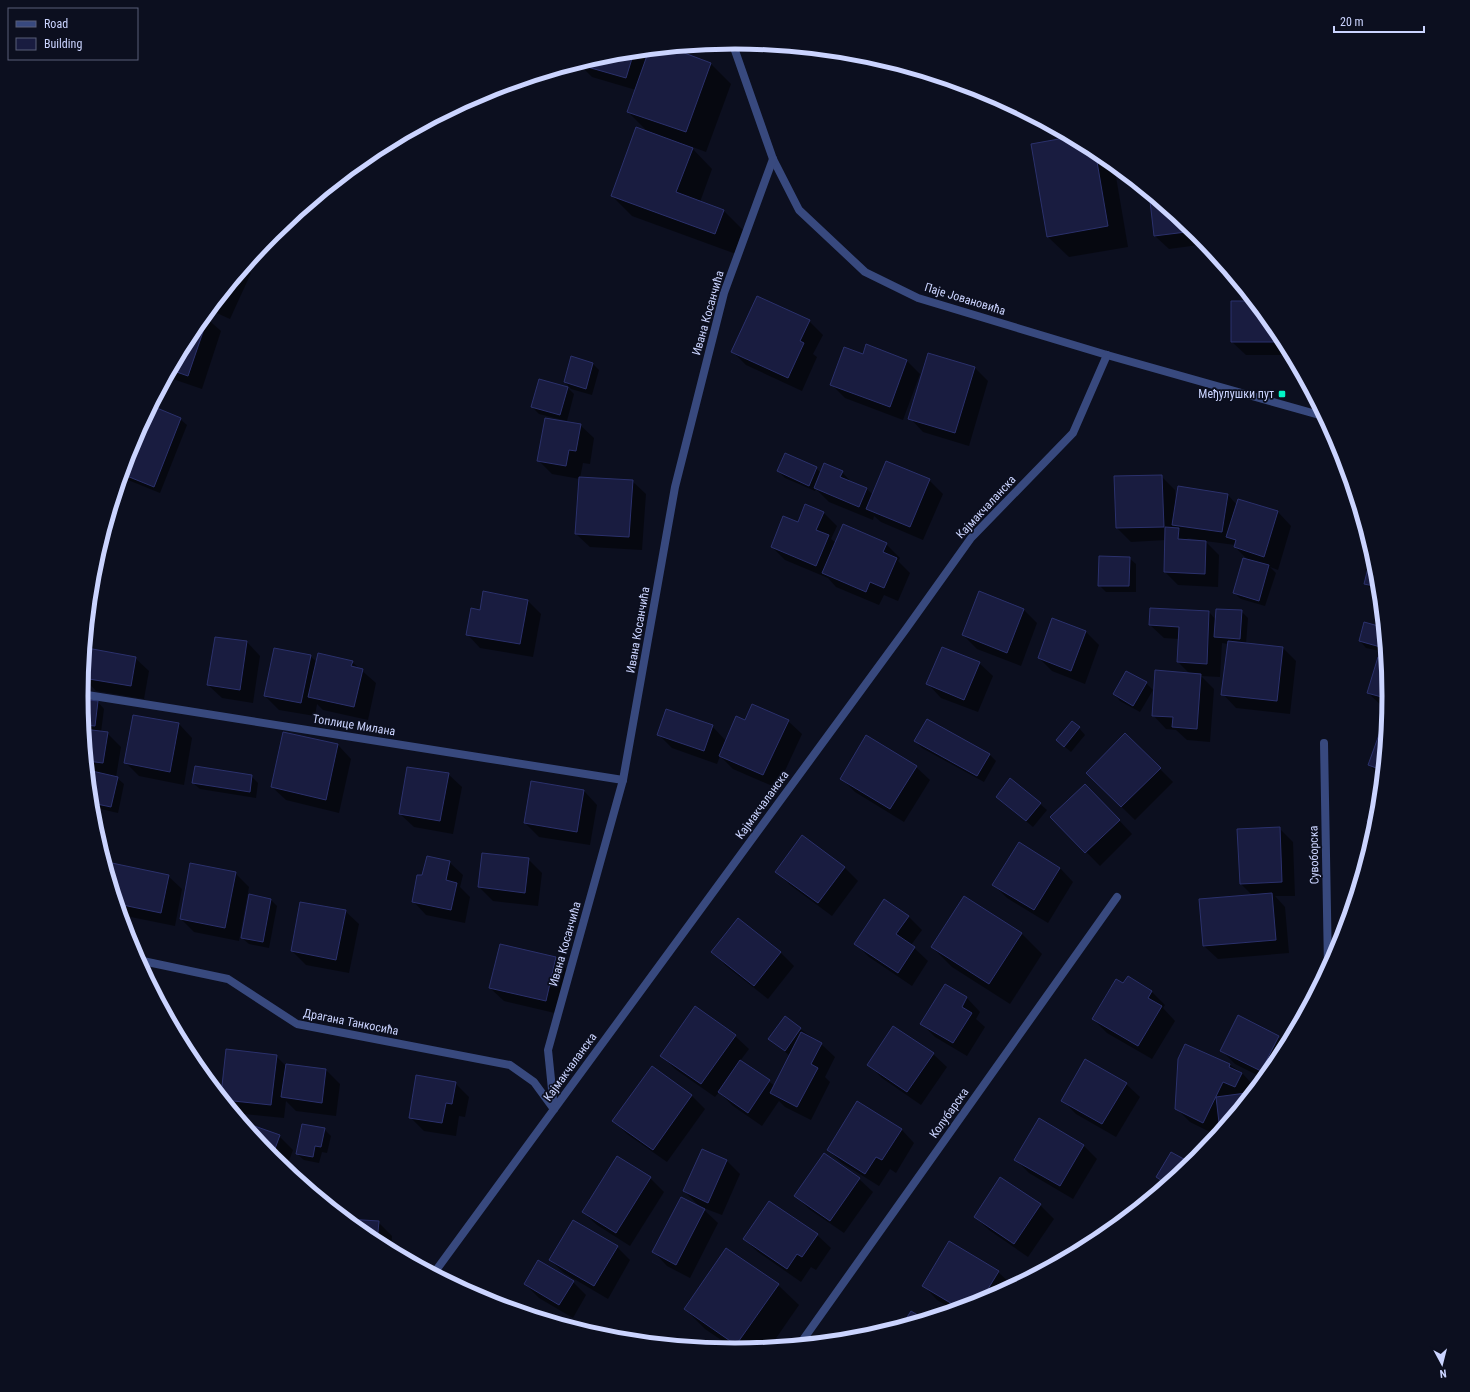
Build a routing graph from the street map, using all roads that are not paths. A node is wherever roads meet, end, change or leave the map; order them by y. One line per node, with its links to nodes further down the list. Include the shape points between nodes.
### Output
1 (734, 49): 2 (street, Паје Јовановића)
2 (773, 159): 3 (street, Паје Јовановића, via 798,210 865,272 918,298); 7 (street, Ивана Косанчића, via 724,293 675,487)
3 (1107, 355): 4 (street, Паје Јовановића); 11 (street, Кајмакчаланска, via 1073,433 971,538)
4 (1317, 414)
5 (88, 695): 7 (street, Топлице Милана)
6 (1324, 743): 9 (street, Сувоборска)
7 (624, 780): 11 (street, Ивана Косанчића, via 548,1050)
8 (1117, 897): 13 (street, Колубарска)
9 (1328, 955)
10 (145, 962): 11 (street, Драгана Танкосића, via 228,979 297,1024 510,1065 534,1082)
11 (554, 1109): 12 (street, Кајмакчаланска)
12 (437, 1269)
13 (804, 1339)

